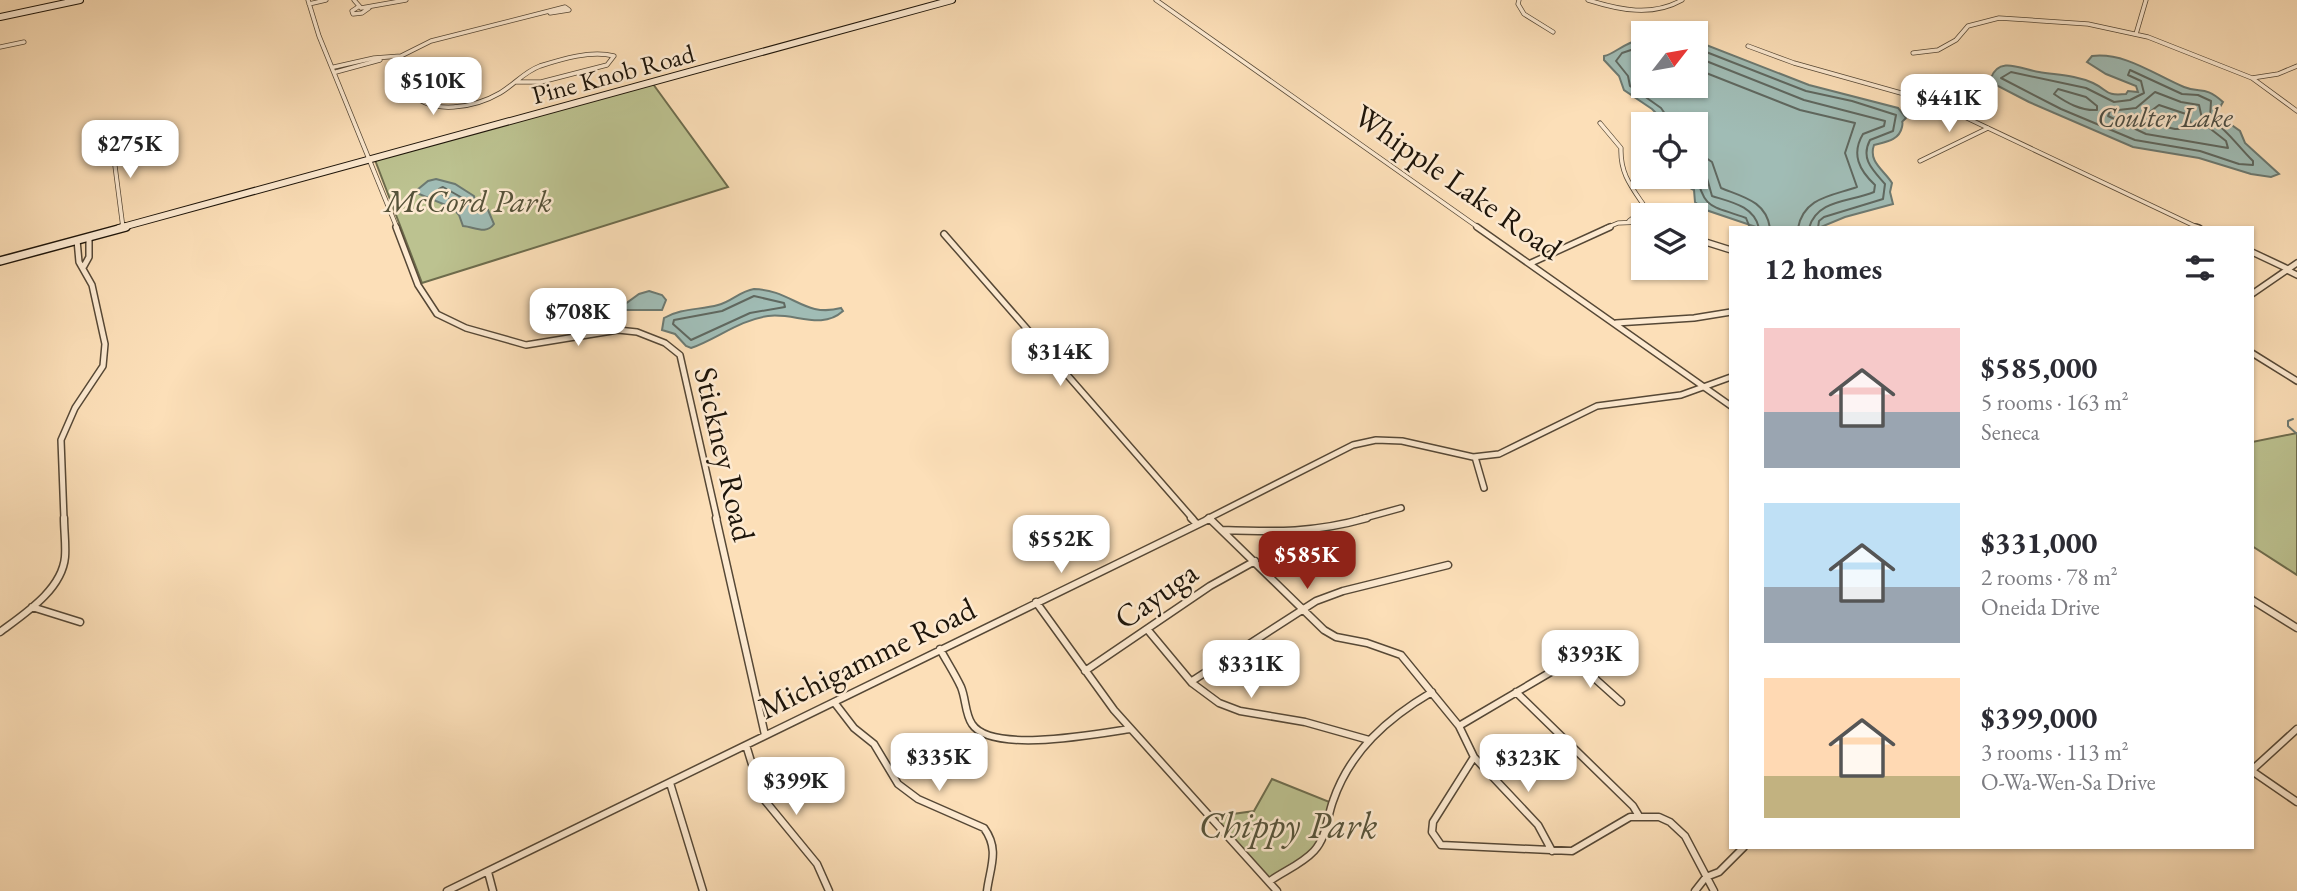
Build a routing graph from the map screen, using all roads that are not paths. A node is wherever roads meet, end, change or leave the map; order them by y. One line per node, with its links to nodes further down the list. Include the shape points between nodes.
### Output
1 (80, 0): 15 (street)
2 (326, 0): 11 (street)
3 (354, 0): 12 (street)
4 (406, 0): 13 (street)
5 (952, 0): 32 (street, Pine Knob Road)
6 (1156, 0): 44 (street, Whipple Lake Road)
7 (1519, 0): 16 (street, via 1524,14)
8 (1588, 0): 9 (street, via 1642,11)
9 (1682, 0)
10 (2146, 0): 17 (street)
11 (309, 1): 25 (street, Stickney Road)
12 (358, 7): 13 (street); 13 (street, via 353,14)
13 (370, 8)
14 (550, 13): 22 (street, via 431,41)
15 (0, 17)
16 (1553, 33)
17 (2136, 34): 21 (street, via 2088,24 1998,18 1968,26 1938,50); 26 (street)
18 (24, 41): 20 (street)
19 (1748, 46): 30 (street, via 1806,69 1900,91)
20 (0, 47)
21 (1913, 54)
22 (401, 56): 23 (street); 27 (street, via 400,72 411,96 432,105 480,101)
23 (383, 58): 25 (street)
24 (2297, 66): 26 (street)
25 (335, 70): 32 (street, Stickney Road)
26 (2252, 78): 28 (street)
27 (516, 82): 27 (street, via 529,70 599,52 614,56 607,65 541,82)
28 (2297, 111)
29 (1600, 123): 34 (street, via 1621,148 1625,178 1643,204 1642,211)
30 (1988, 128): 33 (street); 35 (street)
31 (111, 135): 36 (street)
32 (371, 159): 36 (street, Pine Knob Road); 83 (street, Stickney Road, via 421,292 437,314 466,328 526,345 618,330 664,342 680,355)
33 (1920, 161)
34 (1629, 221): 44 (street)
35 (2195, 226)
36 (123, 228): 38 (street, Pine Knob Road)
37 (944, 234): 61 (street)
38 (89, 237): 39 (street, Pine Knob Road); 46 (street)
39 (76, 240): 43 (street, Pine Knob Road); 46 (street, via 79,262)
40 (1708, 243): 41 (street)
41 (1729, 249)
42 (2254, 253): 47 (street)
43 (0, 261)
44 (1531, 263): 51 (street, Whipple Lake Road)
45 (2297, 263): 47 (street)
46 (84, 266): 67 (street, via 104,334 103,366 75,408 61,440 65,560 55,584)
47 (2288, 269): 48 (street); 49 (street)
48 (2297, 275)
49 (2254, 293)
50 (1729, 313): 51 (street)
51 (1616, 323): 55 (street, Whipple Lake Road)
52 (2254, 354): 54 (street)
53 (1729, 378): 55 (street, Michigamme Road)
54 (2297, 381)
55 (1705, 387): 56 (street, Whipple Lake Road); 57 (street, Michigamme Road, via 1681,395 1597,406 1506,452)
56 (1729, 405)
57 (1475, 457): 58 (street); 60 (street, Michigamme Road, via 1402,441 1362,442)
58 (1485, 488)
59 (1401, 508): 62 (street, via 1335,527 1290,533)
60 (1209, 517): 61 (street, Michigamme Road); 62 (street)
61 (1197, 524): 66 (street, Michigamme Road)
62 (1222, 530): 63 (street)
63 (1255, 561): 68 (street); 71 (street, Cayuga, via 1202,590)
64 (1448, 565): 68 (street, via 1343,591)
65 (2254, 601): 70 (street)
66 (1036, 602): 73 (street, Michigamme Road); 74 (street)
67 (32, 607): 69 (street); 72 (street)
68 (1303, 609): 75 (street); 76 (street, via 1336,636 1401,655)
69 (80, 622)
70 (2297, 628)
71 (1147, 629): 74 (street, Cayuga); 75 (street)
72 (0, 632)
73 (940, 649): 78 (street, Michigamme Road); 81 (street, via 962,689 970,722 980,734 999,739 1069,738)
74 (1085, 671): 81 (street)
75 (1192, 681): 84 (street, via 1228,707 1314,723)
76 (1432, 692): 80 (street); 84 (street, via 1400,710)
77 (1516, 692): 79 (street, via 1573,659); 80 (street); 91 (street)
78 (834, 702): 83 (street, Michigamme Road); 103 (street, via 874,744 898,784 918,799 984,828 992,837 996,853)
79 (1621, 702)
80 (1459, 726): 86 (street)
81 (1130, 729): 97 (street)
82 (2297, 729): 87 (street)
83 (765, 735): 85 (street, Michigamme Road)
84 (1369, 740): 97 (street, via 1339,786 1321,841 1307,857)
85 (746, 745): 89 (street, Michigamme Road); 102 (street, via 763,798 807,848)
86 (1474, 757): 93 (street, via 1538,825); 93 (street, via 1433,822 1432,832 1441,845)
87 (2254, 768)
88 (2254, 771): 90 (street)
89 (670, 783): 94 (street, Michigamme Road); 101 (street)
90 (2297, 802)
91 (1639, 816): 93 (street, via 1622,821 1579,849); 95 (street, via 1658,817 1678,827)
92 (1742, 849): 95 (street, via 1719,872)
93 (1552, 850)
94 (488, 872): 96 (street, Michigamme Road); 100 (street)
95 (1706, 877): 105 (street); 106 (street)
96 (467, 881): 98 (street, Michigamme Road); 99 (street)
97 (1270, 881): 104 (street)
98 (447, 891)
99 (470, 891)
100 (493, 891)
101 (703, 891)
102 (829, 891)
103 (987, 891)
104 (1278, 891)
105 (1695, 891)
106 (1714, 891)

